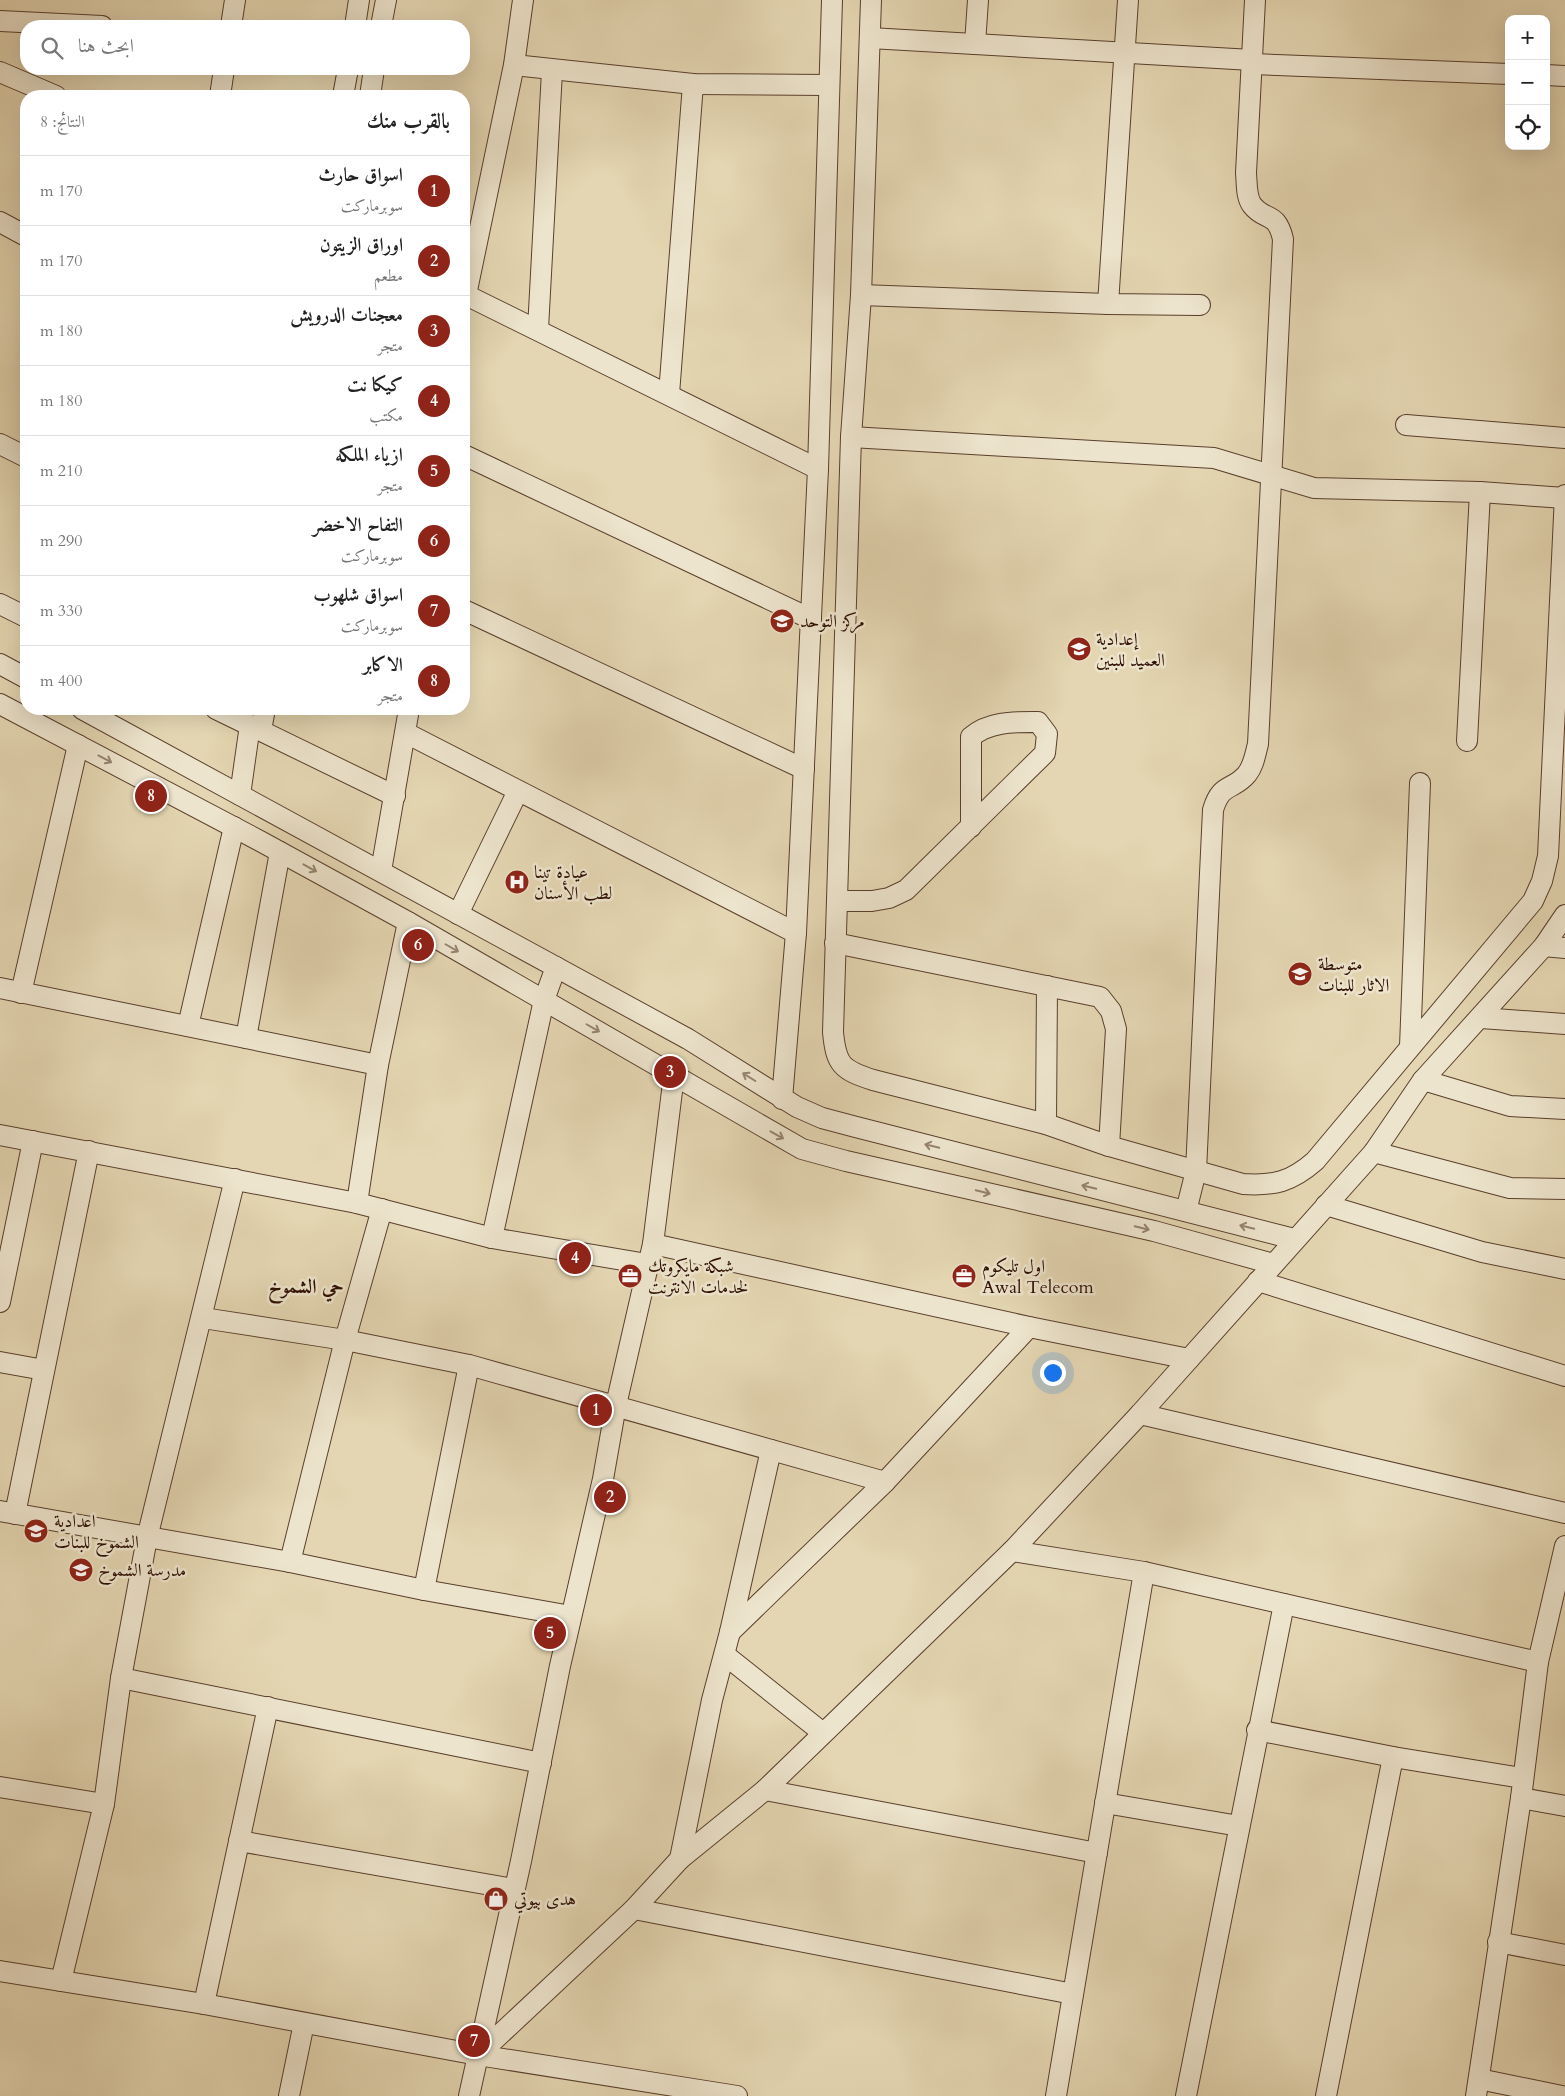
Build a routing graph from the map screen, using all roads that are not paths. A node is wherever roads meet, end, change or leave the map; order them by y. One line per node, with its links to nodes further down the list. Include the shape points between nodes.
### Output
1 (235, 0): 10 (street)
2 (359, 0): 11 (street)
3 (386, 0): 12 (street)
4 (523, 0): 19 (street)
5 (832, 0): 29 (street)
6 (871, 0): 15 (street)
7 (978, 0): 16 (street)
8 (1128, 0): 17 (street)
9 (1255, 0): 18 (street)
10 (232, 20)
11 (356, 20)
12 (382, 20)
13 (0, 21): 14 (street)
14 (20, 22)
15 (870, 38): 16 (street); 37 (street)
16 (975, 44): 17 (street)
17 (1125, 52): 18 (street); 39 (street)
18 (1252, 62): 22 (street); 50 (street, via 1246,173 1248,196 1252,205 1272,217 1280,227 1283,239)
19 (514, 65): 20 (street); 36 (street)
20 (552, 71): 28 (street); 41 (street)
21 (0, 72): 30 (street)
22 (1505, 74)
23 (223, 75): 31 (street)
24 (347, 75): 32 (street)
25 (373, 75): 33 (street)
26 (1550, 75): 27 (street)
27 (1565, 76)
28 (693, 84): 29 (street); 42 (street)
29 (828, 85): 49 (street)
30 (42, 90)
31 (221, 90)
32 (344, 90)
33 (371, 90)
34 (0, 222): 35 (street)
35 (20, 233)
36 (470, 271)
37 (861, 295): 39 (street); 44 (street)
38 (470, 296): 41 (street)
39 (1108, 304): 40 (street)
40 (1200, 305)
41 (538, 330): 42 (street)
42 (669, 394): 49 (street)
43 (1406, 425): 45 (street)
44 (851, 438): 50 (street, via 1214,458); 78 (street)
45 (1565, 438)
46 (0, 444): 47 (street)
47 (20, 451)
48 (470, 457): 56 (street)
49 (818, 469): 56 (street)
50 (1272, 474): 51 (street, via 1314,488); 107 (street, via 1258,744 1246,776 1224,789 1213,810)
51 (1480, 492): 52 (street); 67 (street)
52 (1565, 496): 95 (street, via 1548,856 1542,881 1533,901)
53 (0, 604): 55 (street)
54 (470, 613): 69 (street)
55 (20, 614)
56 (811, 619): 69 (street)
57 (0, 664): 58 (street)
58 (20, 675)
59 (0, 704): 60 (street)
60 (20, 715)
61 (21, 715): 68 (street)
62 (93, 715): 72 (street)
63 (232, 715): 65 (street)
64 (408, 715): 66 (street)
65 (248, 721): 72 (street); 73 (street)
66 (406, 733): 71 (street); 73 (street)
67 (1467, 740)
68 (78, 745): 74 (street, one-way to 74); 89 (street)
69 (804, 769): 82 (street)
70 (1420, 783): 95 (street)
71 (518, 791): 79 (street); 82 (street)
72 (240, 795): 77 (street)
73 (395, 796): 77 (street)
74 (234, 827): 76 (street); 93 (street)
75 (971, 827): 75 (street, via 1046,753 1047,734 1038,722 989,726 971,737); 78 (street, via 906,890 872,901)
76 (280, 852): 81 (street, one-way to 81); 94 (street)
77 (381, 872): 79 (street)
78 (837, 900): 83 (street)
79 (458, 914): 86 (street)
80 (1565, 915): 84 (street)
81 (408, 922): 90 (street, one-way to 90); 96 (street)
82 (796, 933): 99 (street)
83 (835, 943): 87 (street); 101 (street, via 833,1032 835,1054 842,1065 855,1074 874,1080)
84 (1544, 946): 85 (street); 91 (street)
85 (1565, 948)
86 (556, 967): 90 (street); 99 (street, one-way to 86, via 688,1039)
87 (1047, 986): 101 (street); 104 (street, via 1100,997 1111,1011 1116,1029)
88 (0, 988): 89 (street)
89 (21, 992): 93 (street)
90 (544, 1000): 97 (street, one-way to 97); 114 (street)
91 (1481, 1018): 92 (street); 98 (street)
92 (1565, 1024)
93 (188, 1026): 94 (street)
94 (246, 1038): 96 (street)
95 (1410, 1047): 107 (street, via 1315,1161 1301,1173 1282,1182 1263,1185 1242,1184)
96 (378, 1065): 110 (street)
97 (674, 1075): 116 (street); 118 (street, one-way to 118, via 802,1149 1154,1231)
98 (1423, 1080): 100 (street, via 1510,1106); 106 (street)
99 (782, 1099): 113 (street, one-way to 99, via 822,1118)
100 (1565, 1109)
101 (1046, 1124): 104 (street)
102 (0, 1135): 103 (street)
103 (33, 1141): 105 (street); 121 (street)
104 (1110, 1146): 107 (street)
105 (89, 1150): 108 (street); 128 (street)
106 (1374, 1152): 109 (street, via 1510,1188); 111 (street)
107 (1196, 1171): 113 (street)
108 (235, 1179): 110 (street); 122 (street)
109 (1565, 1189)
110 (357, 1203): 112 (street)
111 (1326, 1204): 115 (street); 119 (street, via 1482,1252)
112 (382, 1209): 114 (street); 124 (street)
113 (1186, 1211): 115 (street, one-way to 113)
114 (492, 1238): 117 (street)
115 (1294, 1239): 118 (street)
116 (653, 1244): 117 (street); 123 (street)
117 (647, 1264): 130 (street)
118 (1273, 1264): 120 (street)
119 (1565, 1269)
120 (1258, 1281): 125 (street); 129 (street)
121 (0, 1302)
122 (203, 1318): 124 (street); 136 (street)
123 (1029, 1327): 125 (street); 133 (street)
124 (345, 1340): 127 (street); 139 (street)
125 (1189, 1359): 131 (street)
126 (0, 1362): 128 (street)
127 (469, 1365): 130 (street); 141 (street)
128 (44, 1370): 134 (street)
129 (1565, 1376)
130 (616, 1405): 132 (street); 143 (street, via 603,1479)
131 (1140, 1414): 135 (street); 138 (street)
132 (771, 1450): 133 (street); 144 (street)
133 (885, 1482): 144 (street)
134 (8, 1512): 136 (street)
135 (1565, 1513)
136 (147, 1538): 139 (street); 147 (street)
137 (1565, 1546): 146 (street)
138 (1012, 1551): 140 (street); 150 (street)
139 (290, 1562): 141 (street)
140 (1144, 1572): 142 (street); 157 (street)
141 (424, 1590): 143 (street)
142 (1284, 1604): 146 (street); 149 (street)
143 (571, 1616): 152 (street)
144 (730, 1632): 145 (street)
145 (725, 1655): 150 (street); 163 (street, via 712,1700)
146 (1538, 1662): 153 (street)
147 (121, 1678): 148 (street); 158 (street)
148 (268, 1707): 152 (street); 161 (street)
149 (1258, 1730): 151 (street); 160 (street)
150 (823, 1733): 155 (street)
151 (1393, 1757): 153 (street); 180 (street)
152 (541, 1762): 164 (street)
153 (1522, 1778): 156 (street)
154 (0, 1787): 158 (street)
155 (765, 1790): 162 (street); 163 (street)
156 (1521, 1798): 159 (street); 166 (street)
157 (1105, 1803): 160 (street); 162 (street)
158 (104, 1804): 169 (street)
159 (1565, 1806)
160 (1239, 1826): 179 (street)
161 (239, 1841): 164 (street); 171 (street)
162 (1097, 1853): 170 (street)
163 (680, 1859): 165 (street)
164 (514, 1889): 173 (street)
165 (634, 1909): 170 (street); 173 (street)
166 (1498, 1942): 167 (street); 174 (street)
167 (1565, 1955)
168 (0, 1971): 169 (street)
169 (61, 1981): 171 (street)
170 (1073, 1994): 178 (street)
171 (204, 2004): 172 (street)
172 (304, 2022): 173 (street); 175 (street)
173 (478, 2055): 176 (street); 177 (street)
174 (1478, 2087): 181 (street)
175 (289, 2096)
176 (469, 2096)
177 (737, 2096)
178 (1056, 2096)
179 (1186, 2096)
180 (1326, 2096)
181 (1562, 2096)

